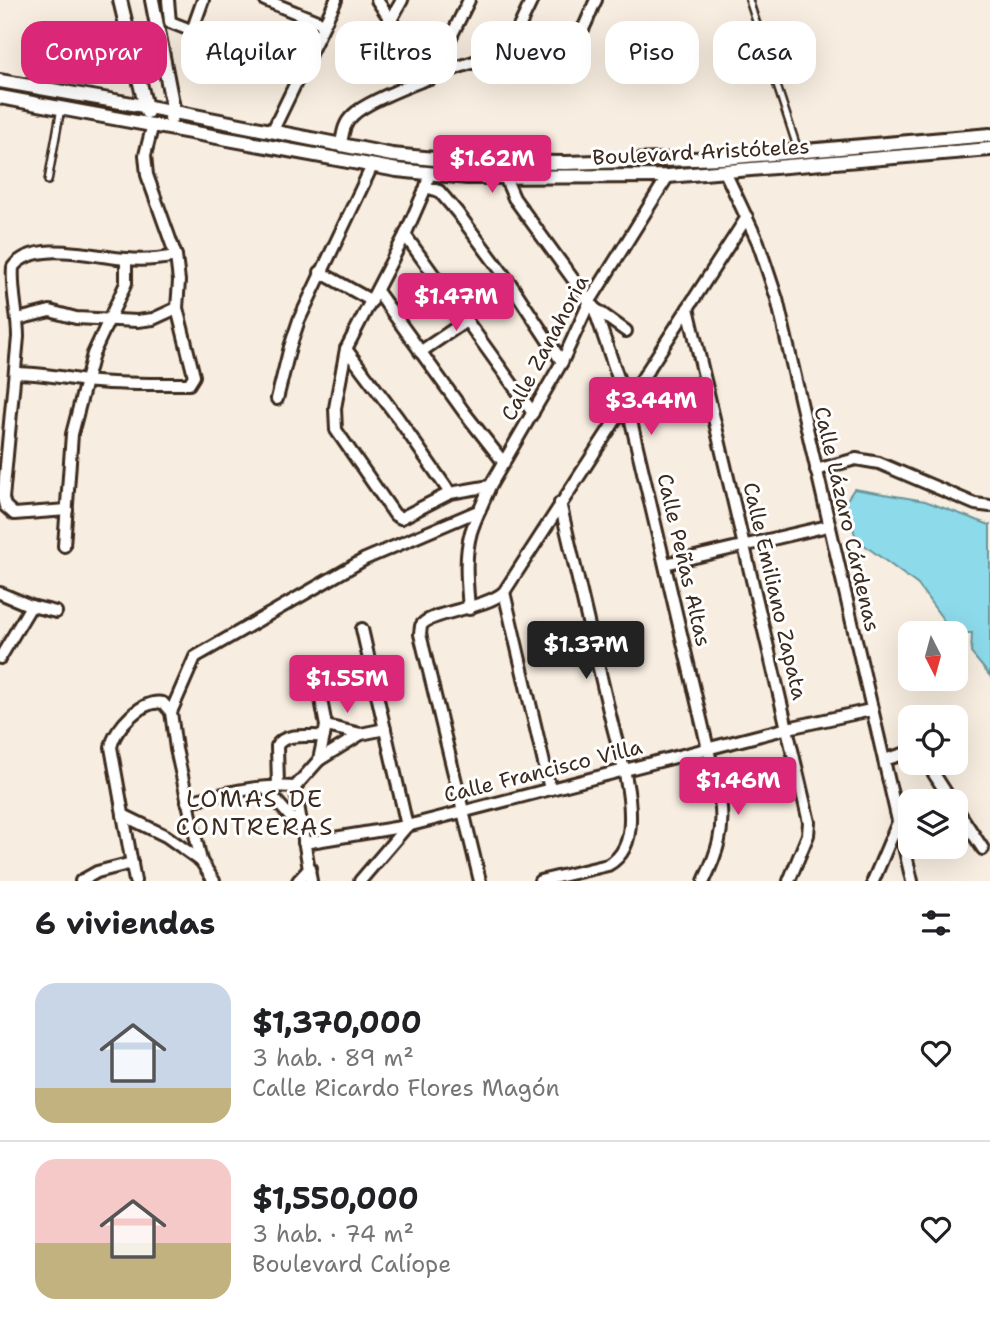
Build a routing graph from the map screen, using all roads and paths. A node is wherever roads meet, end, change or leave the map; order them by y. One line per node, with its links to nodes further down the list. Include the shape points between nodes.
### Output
1 (120, 0): 28 (street)
2 (152, 0): 13 (street)
3 (168, 0): 18 (street)
4 (203, 0): 15 (street)
5 (265, 0): 19 (street)
6 (336, 0): 19 (street)
7 (377, 0): 14 (street)
8 (402, 0): 14 (street)
9 (469, 0): 20 (street)
10 (532, 0): 16 (street)
11 (596, 0): 17 (street)
12 (749, 0): 37 (lane)
13 (156, 19): 18 (street); 26 (street)
14 (391, 20)
15 (196, 21)
16 (522, 21)
17 (586, 21)
18 (174, 24): 21 (street)
19 (324, 24): 22 (street)
20 (457, 24)
21 (181, 27)
22 (321, 30)
23 (0, 81): 28 (street, Boulevard Aristóteles)
24 (294, 84): 33 (street)
25 (417, 84): 35 (street, via 353,115 344,126)
26 (171, 95): 30 (street); 32 (street, via 180,108)
27 (0, 97): 29 (street, Boulevard Aristóteles)
28 (144, 106): 30 (street, Boulevard Aristóteles); 31 (street)
29 (61, 108): 31 (street, Boulevard Aristóteles); 44 (lane)
30 (174, 113): 31 (street, via 171,118); 32 (street, Boulevard Aristóteles)
31 (151, 122): 39 (street, Boulevard Aristóteles); 47 (street, via 147,175)
32 (226, 124): 33 (street, Boulevard Aristóteles)
33 (272, 132): 35 (street, Boulevard Aristóteles)
34 (990, 135): 37 (street, Boulevard Aristóteles)
35 (341, 144): 38 (street, Boulevard Aristóteles, via 402,156)
36 (990, 149): 40 (street, Boulevard Aristóteles)
37 (799, 151): 38 (street, Boulevard Aristóteles, via 724,158)
38 (499, 163): 42 (street, Calle Peñas Altas)
39 (372, 166): 43 (street, Boulevard Aristóteles); 49 (street)
40 (725, 172): 41 (street, Boulevard Aristóteles); 45 (street, Calle Lázaro Cárdenas)
41 (668, 176): 42 (street, Boulevard Aristóteles); 51 (street, Calle Zanahoria)
42 (505, 179): 43 (street, Boulevard Aristóteles); 51 (street, Calle Peñas Altas)
43 (428, 180): 46 (street); 60 (street, via 510,283)
44 (48, 181)
45 (747, 217): 52 (street); 67 (street, Calle Lázaro Cárdenas, via 767,266)
46 (405, 235): 50 (street); 56 (street)
47 (176, 257): 48 (street); 53 (street)
48 (126, 260): 54 (street, via 62,251 18,261 12,279); 55 (street, via 126,283)
49 (320, 272): 50 (street); 63 (street, via 290,346)
50 (375, 296): 58 (street); 59 (street)
51 (592, 304): 57 (street); 60 (street, Calle Zanahoria); 64 (street, Calle Peñas Altas)
52 (688, 308): 64 (street); 75 (street, Calle Emiliano Zapata)
53 (177, 309): 55 (street, via 153,319); 62 (street, via 193,381)
54 (18, 319): 55 (street, via 50,311); 61 (street)
55 (109, 320): 62 (street, via 93,354)
56 (466, 321): 59 (street); 65 (street)
57 (626, 331)
58 (346, 349): 69 (street); 69 (street, via 335,408 336,429 395,515 407,517)
59 (420, 352): 66 (street)
60 (562, 362): 65 (street, Calle Zanahoria)
61 (15, 373): 62 (street); 72 (street, via 5,506 22,515)
62 (87, 381): 72 (street, via 72,434)
63 (277, 399)
64 (627, 404): 70 (street); 77 (street, Calle Peñas Altas)
65 (533, 413): 66 (street, Calle Zanahoria)
66 (503, 463): 68 (street, Calle Zanahoria)
67 (816, 470): 71 (street, via 856,459 879,463 975,504); 74 (street, Calle Lázaro Cárdenas)
68 (490, 486): 69 (street); 73 (street, Calle Zanahoria)
69 (450, 493)
70 (560, 503): 78 (street); 96 (street)
71 (990, 506)
72 (67, 510): 76 (street)
73 (480, 510): 81 (street, Calle Zanahoria, via 468,547); 87 (street, via 365,559 195,657)
74 (828, 526): 75 (street); 86 (street, Calle Lázaro Cárdenas)
75 (745, 545): 77 (street); 88 (street, Calle Emiliano Zapata)
76 (65, 546)
77 (666, 564): 92 (street, Calle Peñas Altas)
78 (504, 592): 81 (street); 100 (street)
79 (0, 593): 80 (street)
80 (31, 606): 82 (street); 84 (street)
81 (470, 609): 102 (street, via 428,618 421,626)
82 (56, 612)
83 (362, 629): 89 (street)
84 (0, 657)
85 (316, 673): 90 (street)
86 (871, 710): 88 (street, Calle Francisco Villa); 95 (street, Calle Lázaro Cárdenas)
87 (171, 712): 101 (street); 103 (street, via 163,704 150,703 116,735 111,747)
88 (788, 728): 92 (street, Calle Francisco Villa); 124 (street, Calle Emiliano Zapata, via 809,822)
89 (385, 729): 91 (street); 106 (street)
90 (325, 731): 91 (street); 94 (street); 97 (street, via 280,741)
91 (361, 734): 94 (street)
92 (708, 748): 96 (street, Calle Francisco Villa); 123 (street, Calle Peñas Altas, via 723,816 720,842)
93 (898, 756): 95 (street)
94 (319, 760): 98 (street)
95 (884, 760): 104 (street, Calle Lázaro Cárdenas)
96 (623, 771): 100 (street, Calle Francisco Villa); 122 (street, via 630,820 623,851 608,865)
97 (278, 786): 98 (street); 99 (street)
98 (295, 787): 108 (street)
99 (265, 788): 101 (street); 108 (street)
100 (550, 789): 102 (street, Calle Francisco Villa)
101 (187, 802): 112 (street)
102 (463, 811): 106 (street, Calle Francisco Villa); 121 (street)
103 (123, 815): 112 (street, via 166,836); 113 (street)
104 (898, 816)
105 (898, 822): 125 (street)
106 (407, 826): 109 (street, Calle Francisco Villa); 120 (street)
107 (968, 826): 110 (street)
108 (302, 830): 109 (street)
109 (304, 843): 114 (street)
110 (983, 849)
111 (907, 859): 126 (street, Calle Lázaro Cárdenas)
112 (201, 861): 117 (street)
113 (132, 863): 115 (street); 116 (street)
114 (310, 868): 118 (street); 119 (street)
115 (81, 881)
116 (135, 881)
117 (214, 881)
118 (298, 881)
119 (311, 881)
120 (360, 881)
121 (480, 881)
122 (540, 881)
123 (704, 881)
124 (789, 881)
125 (873, 881)
126 (912, 881)

